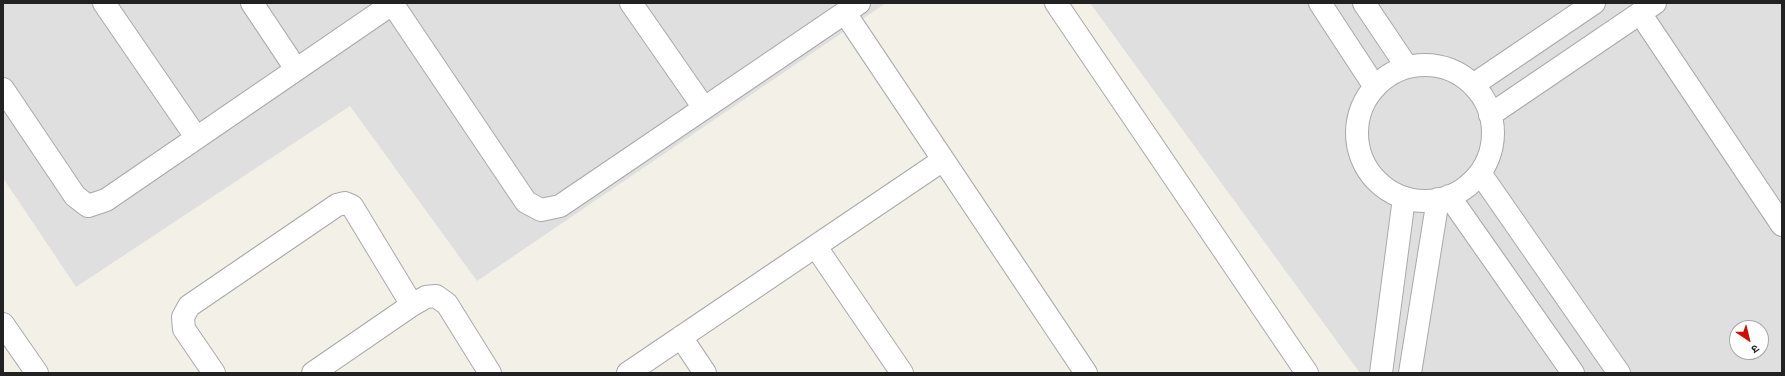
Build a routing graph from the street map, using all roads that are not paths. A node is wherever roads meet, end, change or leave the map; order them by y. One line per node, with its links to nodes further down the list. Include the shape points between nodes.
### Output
1 (104, 3): 18 (street)
2 (252, 3): 12 (street)
3 (631, 3): 16 (street)
4 (1056, 3): 36 (street)
5 (1320, 3): 14 (street)
6 (1364, 3): 11 (street)
7 (1594, 3): 13 (street)
8 (392, 4): 12 (street); 16 (street, via 526,202 541,210 560,206)
9 (852, 8): 16 (street); 19 (street)
10 (1648, 8): 17 (street); 23 (street)
11 (1407, 67): 13 (street, via 1431,65 1454,71); 14 (street, via 1390,74)
12 (296, 69): 18 (street)
13 (1473, 85): 17 (street, via 1487,104)
14 (1375, 87): 21 (street, via 1362,106 1358,120 1358,151 1368,172 1384,188)
15 (3, 89): 18 (street, via 76,196 88,206 106,200)
16 (704, 108)
17 (1490, 115): 20 (street, via 1493,128 1491,151)
18 (196, 137)
19 (943, 160): 24 (street); 35 (street)
20 (1480, 173): 22 (street, via 1467,187); 40 (street)
21 (1404, 198): 22 (street, via 1427,201); 37 (street)
22 (1444, 198): 38 (street); 39 (street)
23 (1779, 214)
24 (816, 247): 27 (street); 34 (street)
25 (412, 305): 29 (street, via 352,206 345,203 337,205 190,306 183,317 184,329); 30 (street); 31 (street, via 426,297 436,296 446,304)
26 (3, 324): 28 (street)
27 (681, 337): 32 (street); 33 (street)
28 (37, 373)
29 (214, 373)
30 (313, 373)
31 (490, 373)
32 (628, 373)
33 (705, 373)
34 (902, 373)
35 (1086, 373)
36 (1307, 373)
37 (1381, 373)
38 (1410, 373)
39 (1572, 373)
40 (1619, 373)

